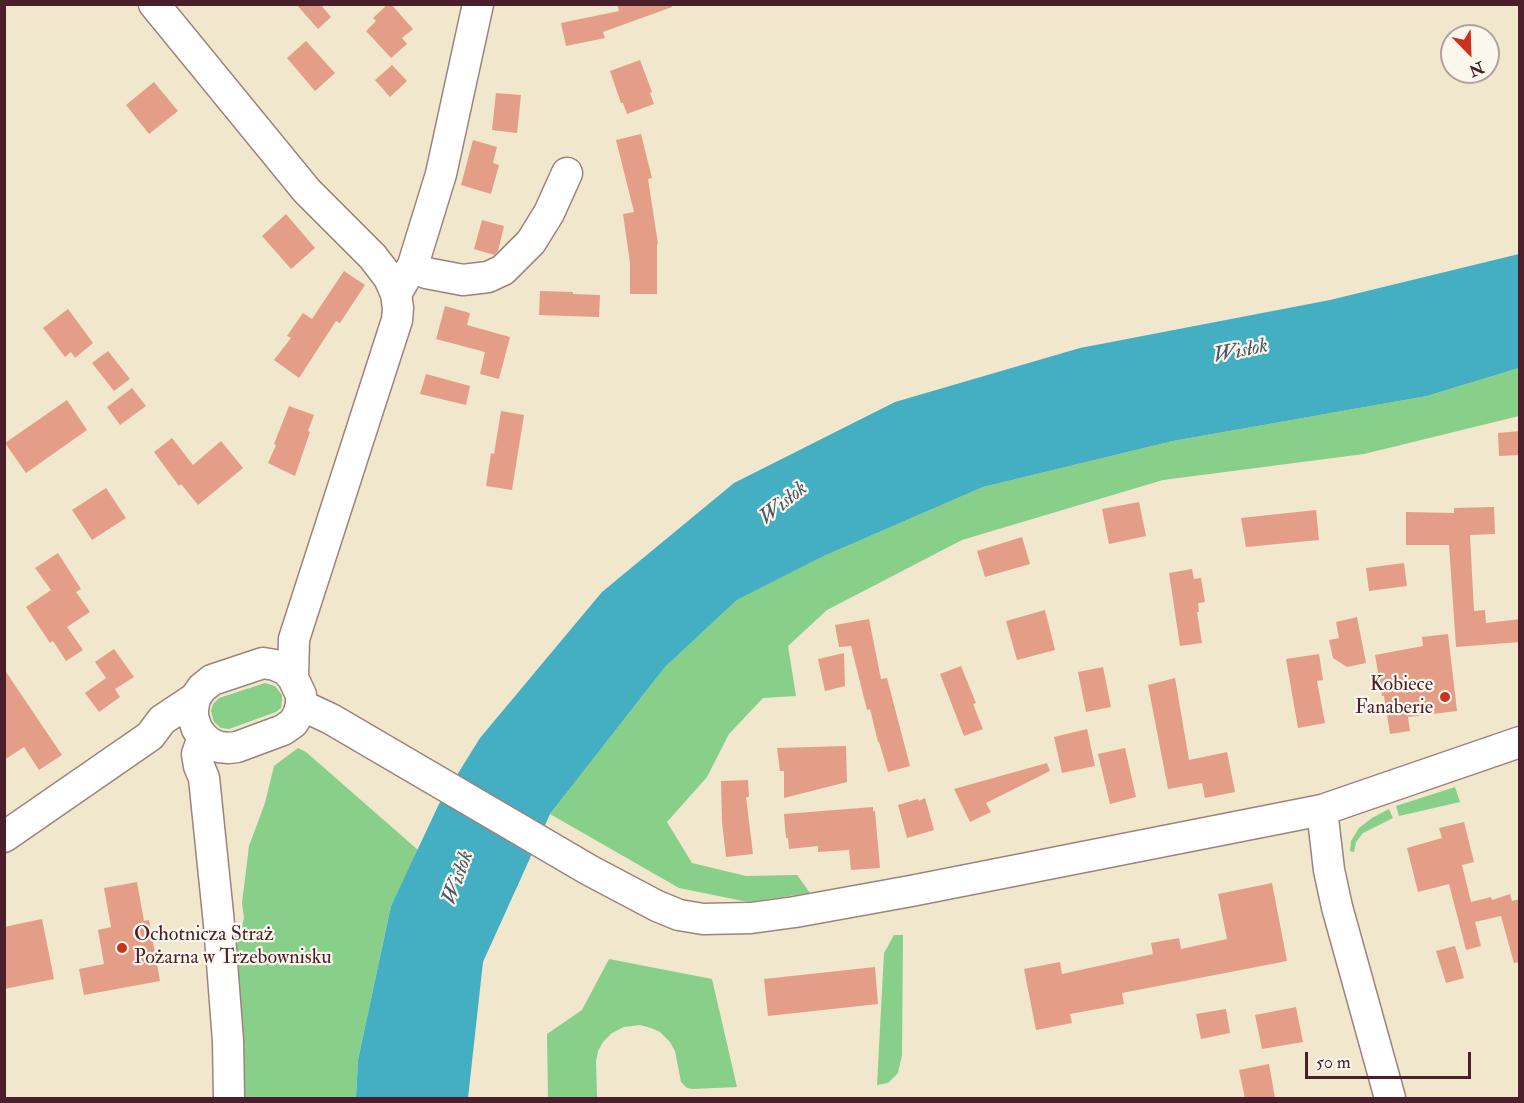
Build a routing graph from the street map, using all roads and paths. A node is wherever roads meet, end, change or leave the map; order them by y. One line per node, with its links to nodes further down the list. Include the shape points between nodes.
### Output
1 (153, 4): 5 (street, via 307,191 373,257)
2 (478, 4): 4 (street, via 441,174)
3 (567, 172): 4 (street, via 531,242 503,270 488,277 462,280 426,273)
4 (413, 265): 5 (street)
5 (396, 294): 6 (street, via 397,320)
6 (294, 639): 7 (street); 8 (street)
7 (263, 663): 8 (street, via 286,670); 9 (street, via 212,680)
8 (297, 691): 11 (street, via 298,715 283,730 237,747); 13 (street, via 351,732 590,870 657,906 703,919 795,912)
9 (195, 699): 10 (street, via 162,720); 11 (street, via 193,717 197,729)
10 (150, 736): 11 (street); 14 (street)
11 (211, 740): 15 (street, via 216,761 204,778 219,924)
12 (1520, 742): 13 (street)
13 (1322, 810): 16 (street, via 1337,907)
14 (4, 837)
15 (229, 1098)
16 (1390, 1098)

